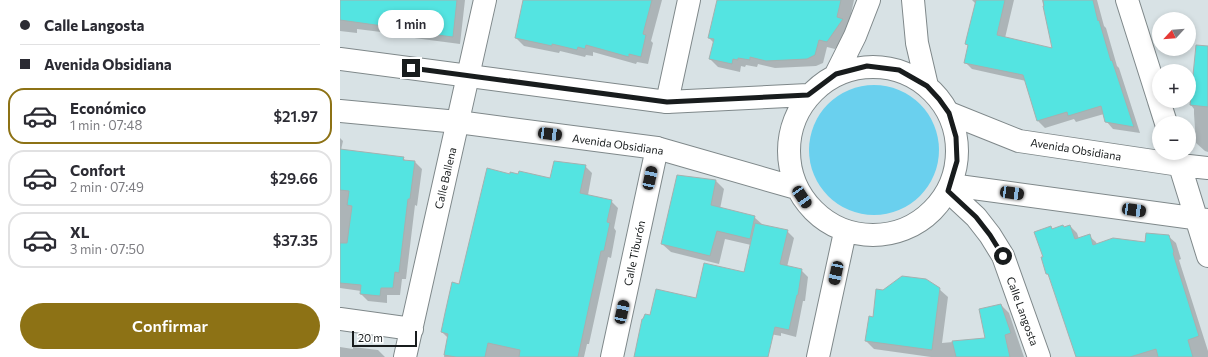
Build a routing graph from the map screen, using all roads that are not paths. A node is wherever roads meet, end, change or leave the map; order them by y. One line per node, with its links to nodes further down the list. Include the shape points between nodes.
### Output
1 (485, 0): 8 (street, Calle Ballena)
2 (689, 0): 12 (street)
3 (869, 0): 7 (street)
4 (913, 0): 10 (street, via 917,43)
5 (1127, 0): 9 (street)
6 (340, 59): 8 (street)
7 (836, 74): 10 (street, via 867,66 899,70); 11 (street)
8 (468, 76): 12 (street); 15 (street, Calle Ballena)
9 (1152, 79)
10 (927, 86): 14 (street)
11 (808, 95): 12 (street); 21 (street, via 795,116 789,140 789,165)
12 (667, 102)
13 (340, 111): 15 (street, Avenida Obsidiana)
14 (949, 113): 17 (street, Avenida Obsidiana, via 1020,141); 22 (street, via 956,137 957,161)
15 (458, 122): 16 (street, Avenida Obsidiana); 27 (street, Calle Ballena)
16 (657, 148): 21 (street, Avenida Obsidiana); 29 (street, Calle Tiburón)
17 (1152, 156)
18 (1178, 160): 23 (street)
19 (1181, 160): 20 (street, Avenida Obsidiana)
20 (1208, 168)
21 (796, 188): 24 (street, via 809,207 825,222)
22 (949, 188): 23 (street); 24 (street, via 934,210 915,225 893,234 869,236); 31 (street, Calle Langosta, via 976,217 1003,256)
23 (1202, 219): 25 (street)
24 (845, 232): 30 (street)
25 (1208, 256)
26 (340, 319): 27 (street)
27 (412, 328): 28 (street, Calle Ballena)
28 (405, 357)
29 (612, 357)
30 (818, 357)
31 (1039, 357)

